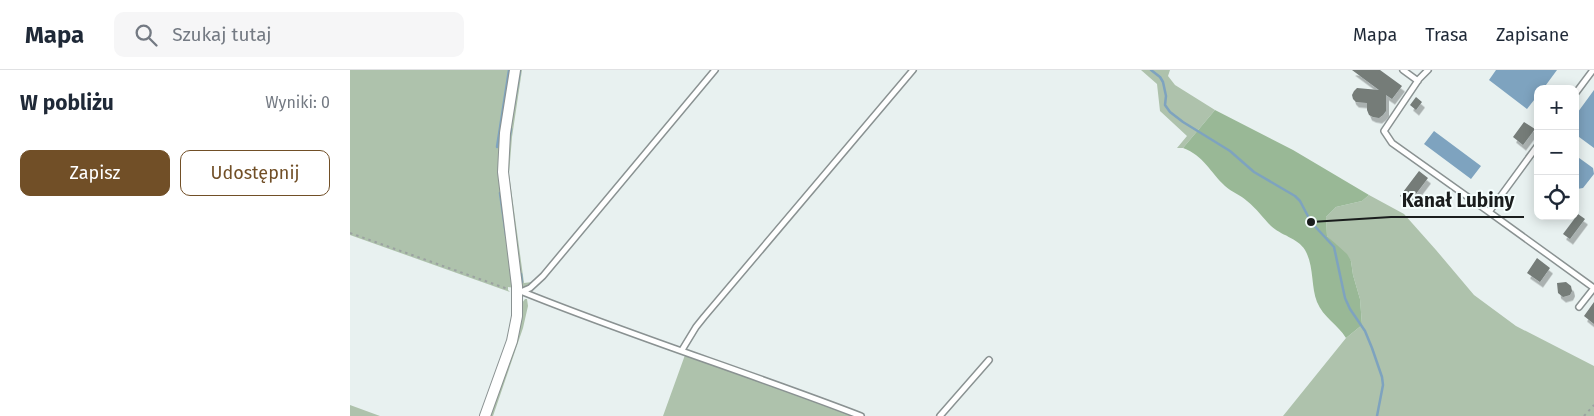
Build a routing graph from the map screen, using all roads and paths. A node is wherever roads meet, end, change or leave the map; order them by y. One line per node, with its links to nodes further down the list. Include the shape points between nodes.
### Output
1 (515, 70): 13 (street, via 502,172)
2 (715, 70): 13 (lane, via 543,276 530,288)
3 (913, 70): 15 (lane, via 696,327)
4 (1403, 70): 7 (lane)
5 (1428, 70): 7 (lane)
6 (1593, 70): 8 (lane)
7 (1418, 81): 10 (lane, via 1384,131 1392,143)
8 (1579, 89)
9 (1534, 150): 10 (lane)
10 (1489, 212): 12 (lane)
11 (350, 233): 13 (path)
12 (1594, 288): 14 (lane)
13 (519, 291): 15 (lane); 18 (street, via 514,332)
14 (1579, 307)
15 (682, 350): 19 (lane)
16 (990, 360): 20 (lane)
17 (1594, 405): 21 (path)
18 (485, 416)
19 (861, 416)
20 (940, 416)
21 (1584, 416)

